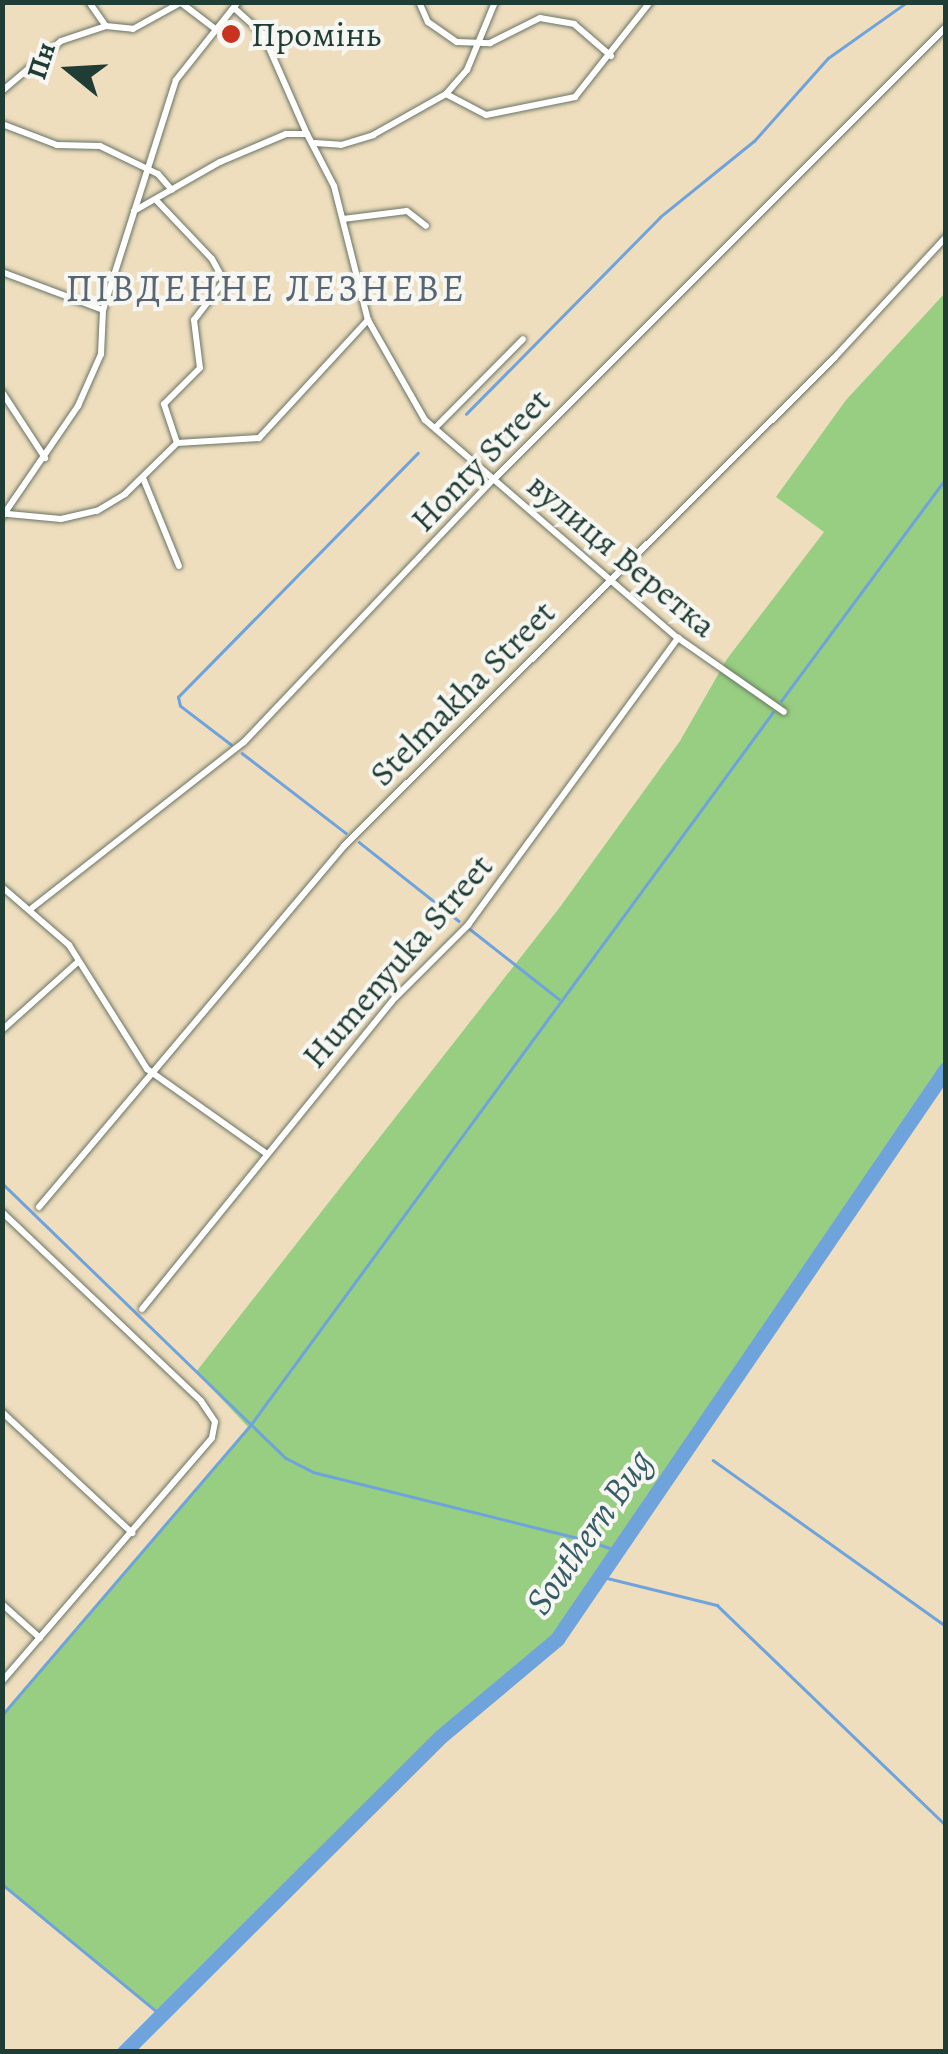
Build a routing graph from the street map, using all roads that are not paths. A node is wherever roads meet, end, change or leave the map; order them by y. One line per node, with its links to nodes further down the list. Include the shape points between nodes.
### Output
1 (89, 2): 7 (street)
2 (419, 2): 10 (street, via 442,35)
3 (495, 2): 10 (street)
4 (650, 2): 11 (street)
5 (180, 3): 7 (street, via 133,29); 9 (street)
6 (236, 5): 9 (street); 15 (street, вулиця Веретка, via 262,34)
7 (106, 26): 12 (street, via 61,41)
8 (946, 26): 32 (street, Honty Street)
9 (214, 28): 16 (street, via 176,80)
10 (476, 46): 11 (street, via 540,18 574,24); 13 (street, via 468,70)
11 (611, 56): 13 (street, via 575,96 486,115)
12 (2, 91)
13 (446, 94): 15 (street, via 373,135 341,145)
14 (2, 124): 16 (street, via 57,145 100,146)
15 (311, 138): 17 (street, via 270,140); 20 (street, вулиця Веретка)
16 (146, 167): 17 (street); 19 (street)
17 (172, 190): 18 (street)
18 (156, 200): 19 (street); 29 (street, via 224,281 194,320 200,368 164,404)
19 (134, 211): 24 (street)
20 (343, 219): 21 (street, via 407,210); 25 (street, вулиця Веретка)
21 (426, 226)
22 (946, 237): 35 (street, Stelmakha Street, via 834,358)
23 (2, 272): 24 (street)
24 (103, 310): 30 (street, via 101,354)
25 (368, 320): 28 (street, вулиця Веретка); 29 (street, via 259,438)
26 (524, 339): 28 (street)
27 (2, 392): 30 (street)
28 (435, 428): 32 (street, вулиця Веретка)
29 (177, 443): 31 (street)
30 (44, 458): 33 (street)
31 (143, 478): 33 (street, via 97,511 61,519); 34 (street)
32 (494, 479): 35 (street, вулиця Веретка); 39 (street, Honty Street, via 244,742)
33 (4, 515)
34 (179, 566)
35 (610, 578): 36 (street, вулиця Веретка); 42 (street, Stelmakha Street, via 344,846)
36 (678, 638): 37 (street, вулиця Веретка); 43 (street, Humenyuka Street, via 468,925 396,997)
37 (784, 712)
38 (2, 888): 39 (street)
39 (32, 908): 40 (street)
40 (80, 960): 41 (street); 42 (street)
41 (2, 1030)
42 (151, 1072): 43 (street); 44 (street, Stelmakha Street)
43 (266, 1154): 46 (street, Humenyuka Street)
44 (39, 1207)
45 (2, 1212): 48 (street, via 201,1401 215,1422 212,1438)
46 (142, 1308)
47 (2, 1412): 48 (street)
48 (132, 1533): 50 (street)
49 (2, 1604): 50 (street)
50 (40, 1638): 51 (street)
51 (2, 1681)

